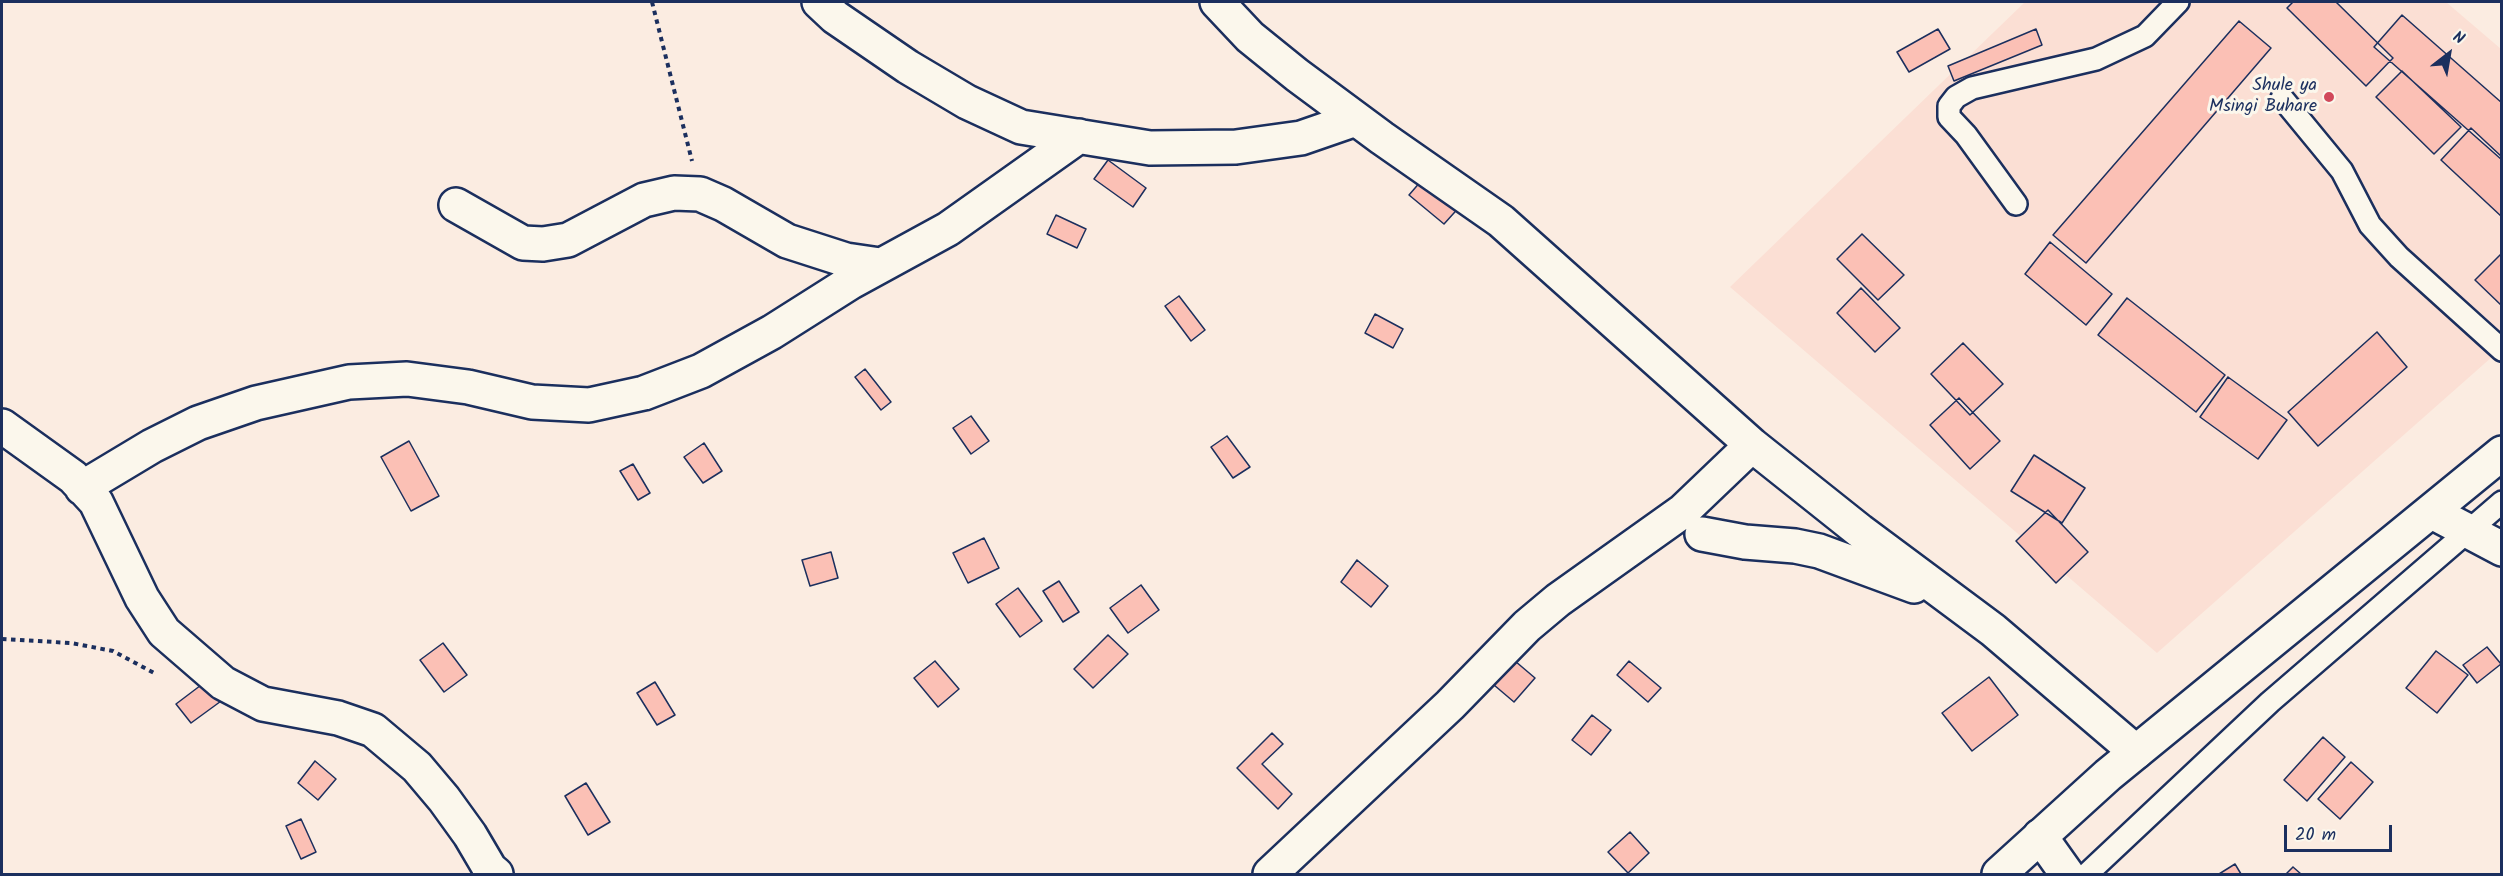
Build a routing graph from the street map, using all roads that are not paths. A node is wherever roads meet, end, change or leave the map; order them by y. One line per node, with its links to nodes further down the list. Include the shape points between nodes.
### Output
1 (819, 2): 6 (street, via 908,68 967,102 1021,127)
2 (1216, 2): 5 (street, via 1273,57)
3 (2178, 2): 7 (lane, via 2145,36 2096,59 1972,88 1956,97 1949,106 1949,117)
4 (2282, 98): 10 (lane, via 2342,171 2370,225 2399,257)
5 (1356, 119): 6 (street, via 1301,138 1236,147 1150,148); 12 (street, via 1501,221)
6 (1079, 136): 9 (street, via 948,229)
7 (2016, 204)
8 (456, 205): 9 (street, via 523,243 543,244 568,240 644,200 674,193 700,194 787,241 846,260)
9 (880, 265): 14 (street, via 741,349 644,393 589,405 532,402 468,387 407,379 349,382 256,403 198,423)
10 (2502, 351)
11 (2, 426): 14 (street, via 73,477)
12 (1752, 445): 20 (street); 24 (street, via 1683,511 1527,626 1450,705)
13 (2502, 453): 16 (street)
14 (82, 488): 23 (street, via 96,502 142,598 164,632 223,682 263,704 339,718 374,729 417,766)
15 (2502, 502): 17 (lane)
16 (2432, 512): 17 (street); 21 (street)
17 (2469, 532): 19 (street); 27 (lane, via 2270,702)
18 (1702, 534): 20 (street, via 1819,552)
19 (2502, 549)
20 (1949, 597): 21 (street)
21 (2136, 752): 22 (street)
22 (2040, 836): 25 (street); 26 (street)
23 (496, 874)
24 (1270, 874)
25 (1998, 874)
26 (2067, 874)
27 (2087, 874)

